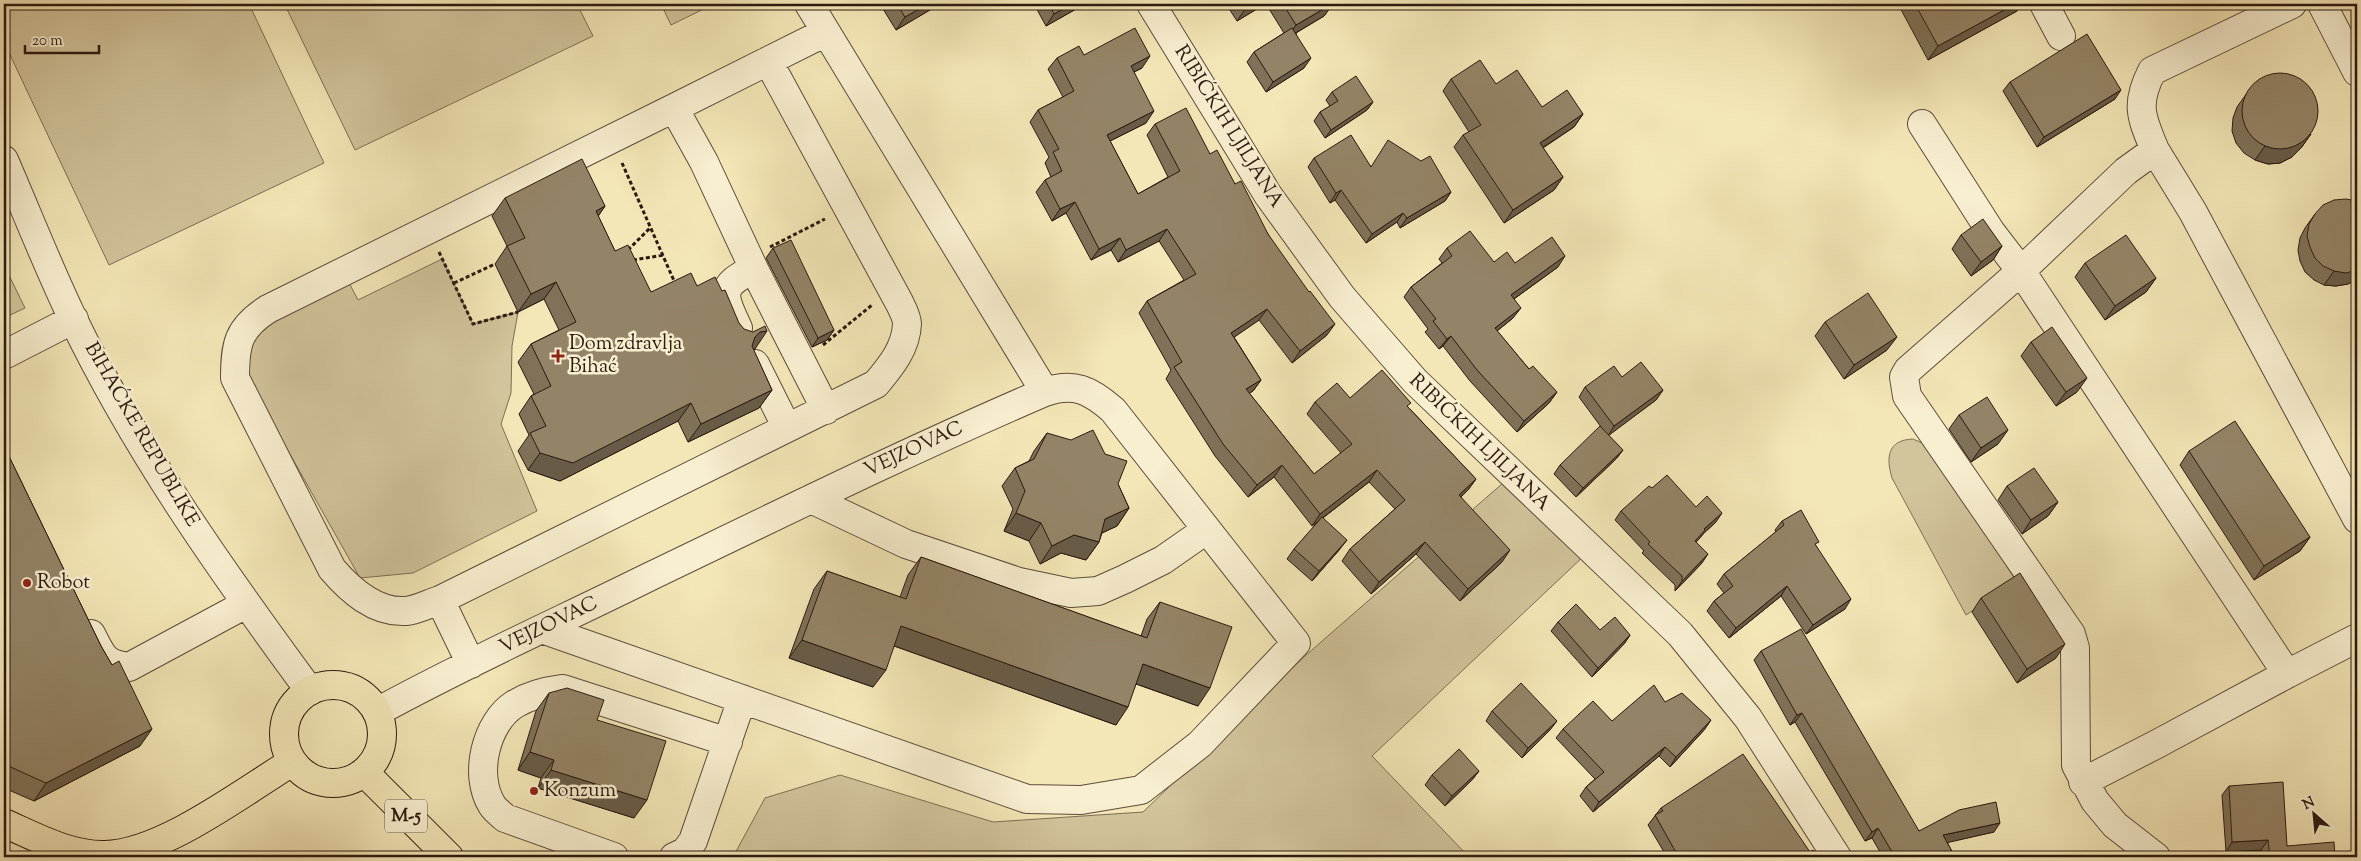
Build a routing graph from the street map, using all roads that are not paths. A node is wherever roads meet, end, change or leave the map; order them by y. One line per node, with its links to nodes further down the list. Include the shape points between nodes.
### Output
1 (809, 4): 6 (street)
2 (1151, 4): 45 (street, RIBIĆKIH LJILJANA, via 1268,195 1342,297 1414,381 1680,634 1748,718)
3 (2044, 4): 7 (street)
4 (2292, 4): 12 (street, via 2152,70 2142,89 2141,107)
5 (2322, 4): 9 (street)
6 (826, 32): 8 (street); 20 (street)
7 (2061, 36)
8 (768, 61): 10 (street); 21 (street, via 894,292 907,322 904,342 892,365 876,384)
9 (2357, 72)
10 (674, 108): 14 (street, via 704,162); 26 (street, via 252,320 240,336 235,378 332,569 348,588 379,605 406,611)
11 (1922, 124): 15 (street, via 1991,232)
12 (2155, 150): 15 (street, via 2120,177); 24 (street, via 2193,212)
13 (4, 160): 16 (street, BIHAĆKE REPUBLIKE)
14 (751, 263): 17 (street, via 732,281 727,291 726,303); 21 (street)
15 (2021, 271): 32 (street); 39 (street, via 1908,370 1904,386 1913,406 2071,634 2076,648 2074,750)
16 (74, 319): 18 (street); 27 (street, BIHAĆKE REPUBLIKE, via 134,431)
17 (741, 334)
18 (4, 356)
19 (755, 364): 22 (street)
20 (1045, 392): 23 (street, VEJZOVAC); 25 (street, VEJZOVAC, via 1063,386 1100,398 1113,410)
21 (826, 410): 22 (street)
22 (787, 428): 26 (street)
23 (811, 499): 25 (street, via 906,544 1019,582 1072,593 1098,591 1124,579 1163,560); 29 (street, VEJZOVAC)
24 (2357, 519)
25 (1206, 530): 34 (street, VEJZOVAC, via 1296,643 1200,744 1141,790 1081,800 1027,799)
26 (440, 600): 31 (street)
27 (246, 604): 28 (street, via 129,667 110,664 103,657); 33 (street, BIHAĆKE REPUBLIKE)
28 (81, 613)
29 (542, 629): 31 (street, VEJZOVAC); 34 (street)
30 (2357, 638): 32 (street)
31 (471, 664): 35 (street, VEJZOVAC)
32 (2287, 674): 39 (street)
33 (310, 691): 35 (main road, via 325,686 355,690 368,699); 37 (main road, via 297,700 288,714 284,730 285,747)
34 (742, 698): 36 (street)
35 (377, 712): 38 (main road, via 382,744 375,760)
36 (728, 742): 43 (street, via 563,690 543,692 508,708 495,726 486,748 483,772 492,805 505,818); 44 (street, via 693,841 685,852)
37 (292, 762): 38 (main road, via 303,774 318,782 350,781); 41 (main road, via 184,829)
38 (364, 772): 42 (main road, M-5)
39 (2083, 782): 46 (street, via 2116,825)
40 (4, 823): 41 (main road, via 65,849)
41 (132, 856)
42 (449, 857)
43 (614, 857)
44 (674, 857)
45 (1837, 857)
46 (2156, 857)

